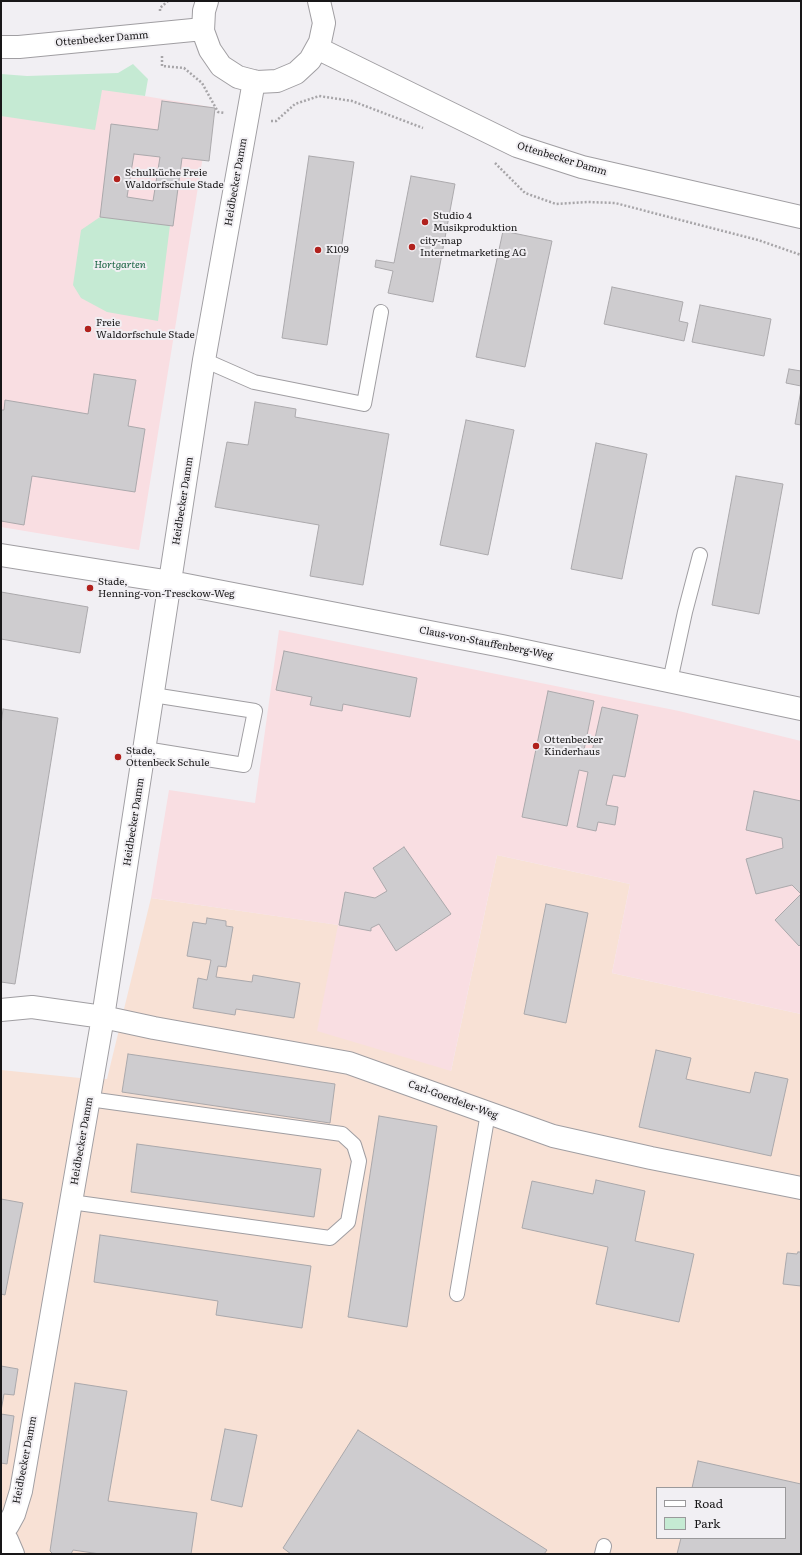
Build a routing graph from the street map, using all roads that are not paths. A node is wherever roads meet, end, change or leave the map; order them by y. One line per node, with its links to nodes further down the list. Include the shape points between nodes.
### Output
1 (207, 1): 3 (street)
2 (320, 1): 5 (street, via 324,23)
3 (203, 29): 4 (street, Ottenbecker Damm); 6 (street, via 210,50 222,66 238,77)
4 (1, 47)
5 (317, 48): 6 (street, via 310,60 296,73 277,81); 7 (street, Ottenbecker Damm, via 518,146 582,167)
6 (254, 81): 9 (street, Heidbecker Damm)
7 (801, 217)
8 (381, 312): 9 (lane, via 364,404 254,382)
9 (204, 360): 12 (street, Heidbecker Damm)
10 (1, 555): 12 (street, Claus-von-Stauffenberg-Weg)
11 (700, 555): 13 (lane)
12 (171, 582): 13 (street, Claus-von-Stauffenberg-Weg); 14 (street, Heidbecker Damm)
13 (670, 681): 15 (street, Claus-von-Stauffenberg-Weg)
14 (153, 695): 16 (street, Heidbecker Damm); 16 (lane, via 255,711 244,765)
15 (801, 709)
16 (145, 749): 18 (street, Heidbecker Damm)
17 (1, 1010): 18 (street, Carl-Goerdeler-Weg, via 32,1007)
18 (103, 1017): 19 (street, Heidbecker Damm); 20 (street, Carl-Goerdeler-Weg, via 349,1063)
19 (89, 1099): 22 (street, Heidbecker Damm); 22 (lane, via 342,1134 354,1145 359,1161 348,1222 330,1238)
20 (488, 1113): 21 (street, Carl-Goerdeler-Weg, via 553,1136); 23 (lane)
21 (801, 1188)
22 (71, 1202): 24 (street, Heidbecker Damm, via 21,1491 8,1525)
23 (457, 1294)
24 (1, 1534): 25 (street, Heidbecker Damm, via 7,1540)
25 (13, 1554)

